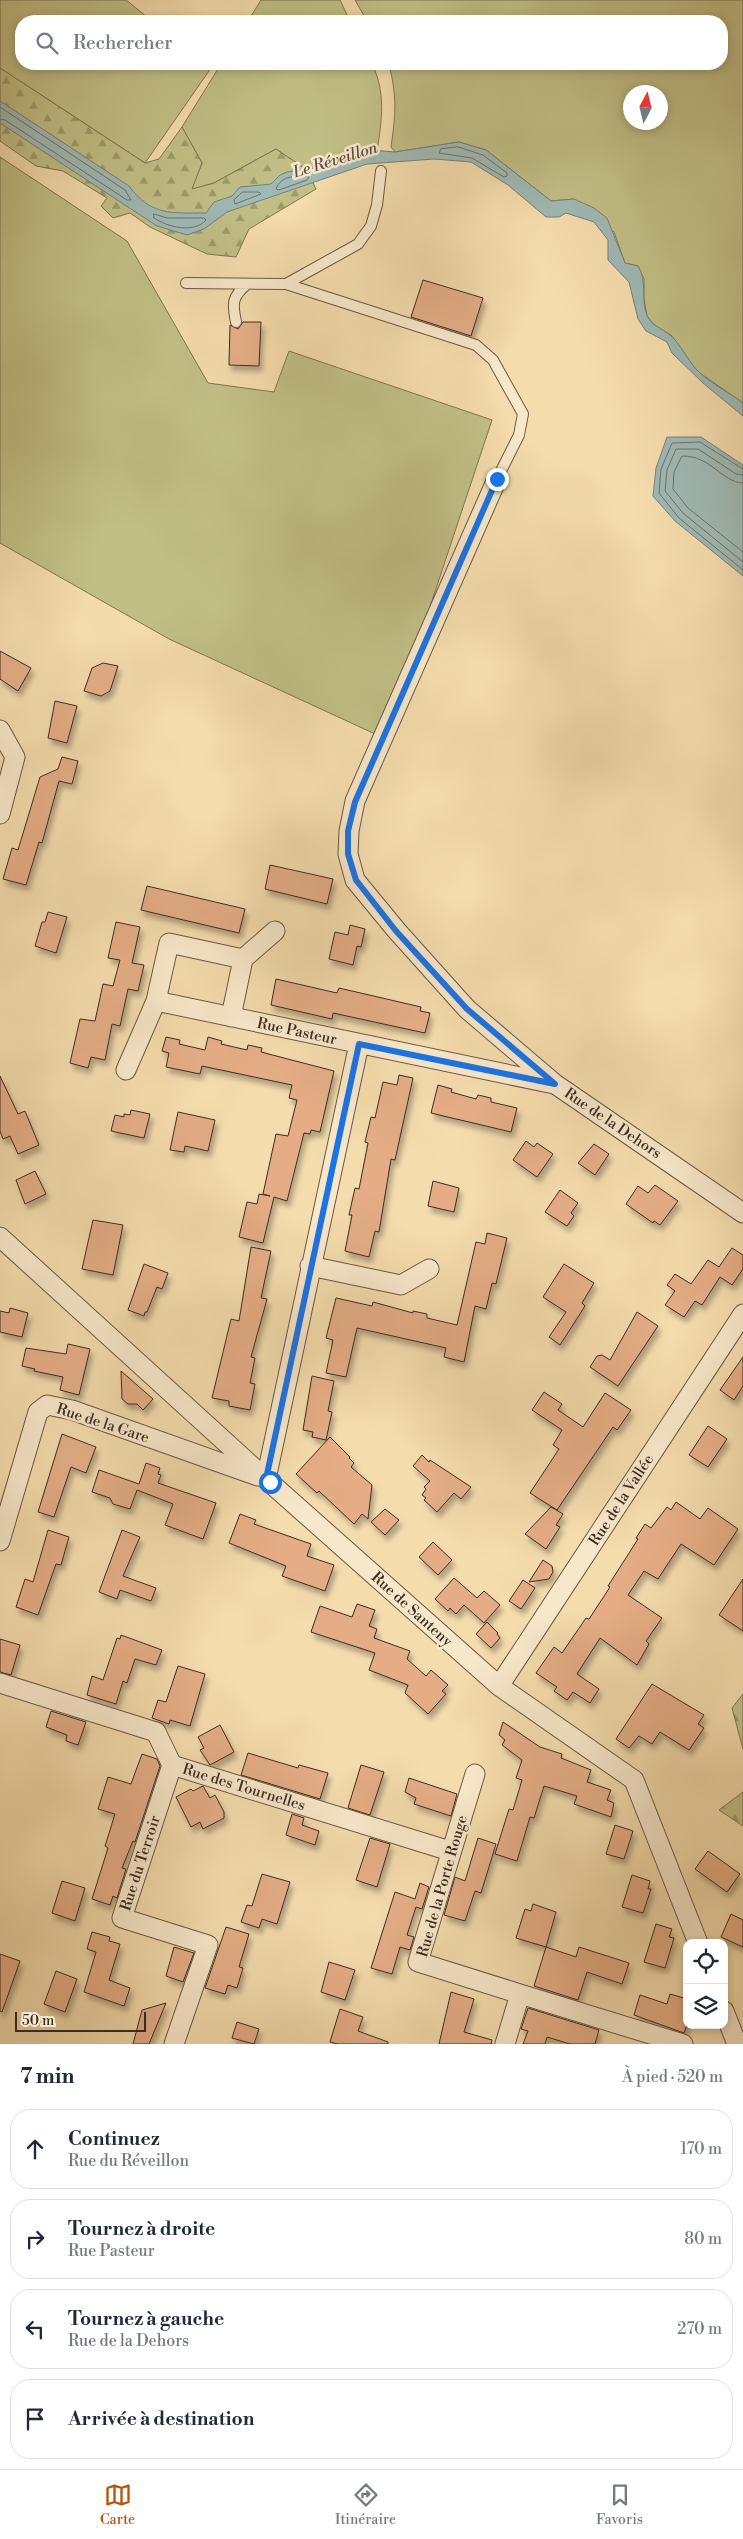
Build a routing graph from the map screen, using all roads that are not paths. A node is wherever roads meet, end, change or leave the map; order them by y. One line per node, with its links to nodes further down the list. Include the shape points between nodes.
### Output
1 (381, 171): 4 (lane, via 371,226 358,244)
2 (186, 283): 3 (lane)
3 (247, 284): 4 (lane); 5 (lane, via 237,293 233,306)
4 (286, 284): 6 (lane, via 476,345 493,360 522,414 519,435)
5 (236, 322)
6 (497, 479): 15 (street, Rue de la Dehors, via 355,802 348,831 348,854 356,880 396,931 467,1009)
7 (0, 730): 8 (street, via 15,757)
8 (0, 814)
9 (275, 930): 10 (street)
10 (243, 958): 11 (street, via 169,942); 12 (street)
11 (156, 1001): 12 (street, Rue Pasteur); 14 (street)
12 (231, 1017): 13 (street, Rue Pasteur)
13 (359, 1044): 15 (street, Rue Pasteur); 18 (street)
14 (126, 1070)
15 (555, 1084): 16 (street, Rue de la Dehors)
16 (743, 1213)
17 (0, 1237): 21 (street, Rue de Santeny)
18 (310, 1266): 19 (street, via 401,1285); 21 (street)
19 (429, 1270)
20 (743, 1314): 24 (street, Rue de la Vallée)
21 (266, 1479): 22 (street, Rue de la Gare, via 72,1410 47,1406 38,1412); 24 (street, Rue de Santeny)
22 (0, 1541)
23 (0, 1683): 25 (street, Rue des Tournelles, via 156,1732)
24 (499, 1686): 28 (street, Rue de Santeny, via 634,1780)
25 (172, 1765): 27 (street, Rue des Tournelles); 31 (street, Rue du Terroir, via 122,1918 208,1945)
26 (475, 1774): 27 (street, Rue de la Porte Rouge)
27 (450, 1851): 29 (street, Rue de la Porte Rouge, via 418,1962)
28 (696, 1939)
29 (520, 1994): 32 (street); 33 (street)
30 (728, 2020): 34 (street)
31 (174, 2044)
32 (505, 2044)
33 (683, 2044)
34 (737, 2044)

